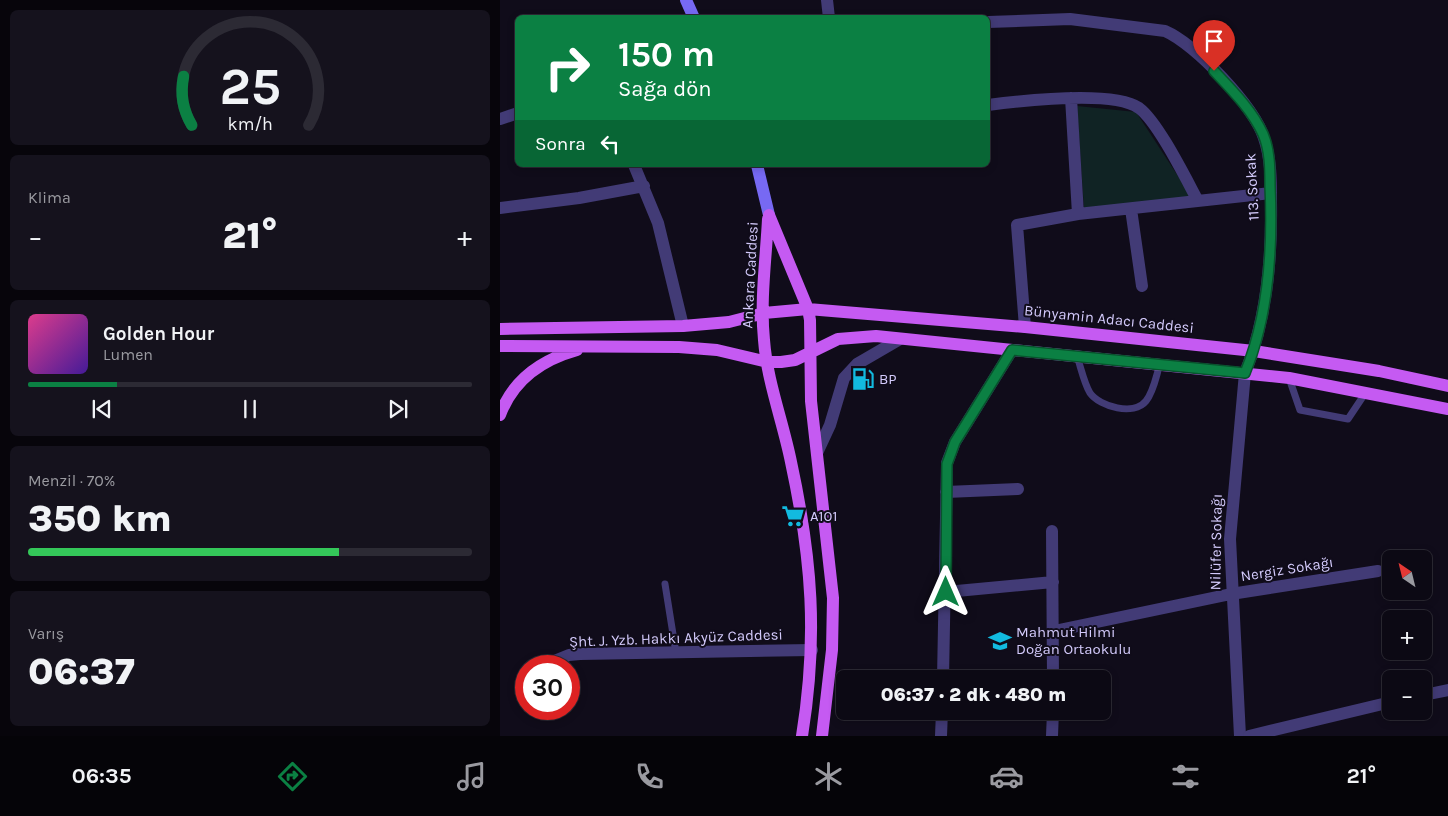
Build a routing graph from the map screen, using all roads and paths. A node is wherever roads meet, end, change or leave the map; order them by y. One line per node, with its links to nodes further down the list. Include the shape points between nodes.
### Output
1 (686, 0): 3 (main road)
2 (827, 0): 4 (street)
3 (693, 15)
4 (829, 15)
5 (990, 22): 13 (street, 113. Sokak, via 1087,21 1150,28 1179,37 1204,60 1258,123 1267,149)
6 (1072, 98): 7 (street); 14 (street, via 1137,107 1151,122); 17 (street)
7 (990, 105)
8 (515, 114): 9 (street)
9 (500, 119)
10 (635, 167): 12 (street)
11 (757, 167): 18 (main road)
12 (644, 186): 15 (street); 22 (street, via 658,223)
13 (1271, 193): 14 (street); 29 (street, 113. Sokak, via 1267,288)
14 (1198, 201): 16 (street)
15 (500, 208)
16 (1131, 209): 17 (street); 19 (street)
17 (1078, 214): 23 (street, via 1016,225)
18 (769, 215): 20 (main road, Ankara Caddesi); 21 (main road, Ankara Caddesi)
19 (1142, 286)
20 (808, 310): 21 (main road, Bünyamin Adacı Caddesi); 23 (main road, Bünyamin Adacı Caddesi); 30 (main road, Ankara Caddesi, via 811,330)
21 (764, 313): 22 (main road, Bünyamin Adacı Caddesi, via 729,322); 32 (main road, Ankara Caddesi)
22 (683, 326): 24 (main road, Bünyamin Adacı Caddesi)
23 (1025, 327): 29 (main road, Bünyamin Adacı Caddesi)
24 (500, 329)
25 (900, 339): 28 (main road); 30 (main road, via 849,337 827,342); 40 (street, via 857,364 844,378 830,425)
26 (592, 346): 27 (main road); 32 (main road, via 703,349); 39 (main road, via 558,356 536,368 516,386)
27 (501, 348)
28 (1012, 350): 31 (main road); 42 (street, via 950,452)
29 (1254, 350): 34 (street, Nilüfer Sokağı); 36 (main road, Bünyamin Adacı Caddesi)
30 (809, 352): 32 (main road, via 795,360); 40 (main road, Ankara Caddesi)
31 (1077, 356): 33 (main road); 33 (lane, via 1090,392 1097,401 1124,408 1144,403 1151,393)
32 (768, 362): 50 (main road, Ankara Caddesi, via 802,518 810,582)
33 (1160, 364): 34 (main road)
34 (1245, 373): 35 (main road); 48 (street, Nilüfer Sokağı, via 1233,486 1230,539)
35 (1289, 378): 37 (main road); 37 (lane, via 1300,410 1320,414 1348,419)
36 (1448, 386)
37 (1366, 392): 38 (main road)
38 (1448, 408)
39 (500, 415)
40 (817, 453): 61 (main road, Ankara Caddesi, via 833,598 832,650)
41 (1018, 489): 42 (street)
42 (946, 492): 47 (street)
43 (1052, 531): 45 (street)
44 (1378, 571): 48 (street, Nergiz Sokağı)
45 (1052, 582): 47 (street); 49 (street)
46 (665, 584): 51 (lane)
47 (946, 592): 53 (street)
48 (1232, 594): 49 (street, Nergiz Sokağı); 64 (street, Nilüfer Sokağı)
49 (1054, 631): 54 (street)
50 (812, 650): 51 (street, Şht. J. Yzb. Hakkı Akyüz Caddesi); 60 (main road, Ankara Caddesi)
51 (676, 652): 52 (street, Şht. J. Yzb. Hakkı Akyüz Caddesi)
52 (574, 655)
53 (943, 670)
54 (1053, 670)
55 (1448, 690): 56 (street)
56 (1432, 693)
57 (1382, 704): 65 (street)
58 (942, 720): 62 (street)
59 (1053, 720): 63 (street)
60 (802, 736)
61 (822, 736)
62 (941, 736)
63 (1052, 736)
64 (1240, 736)
65 (1249, 736)

